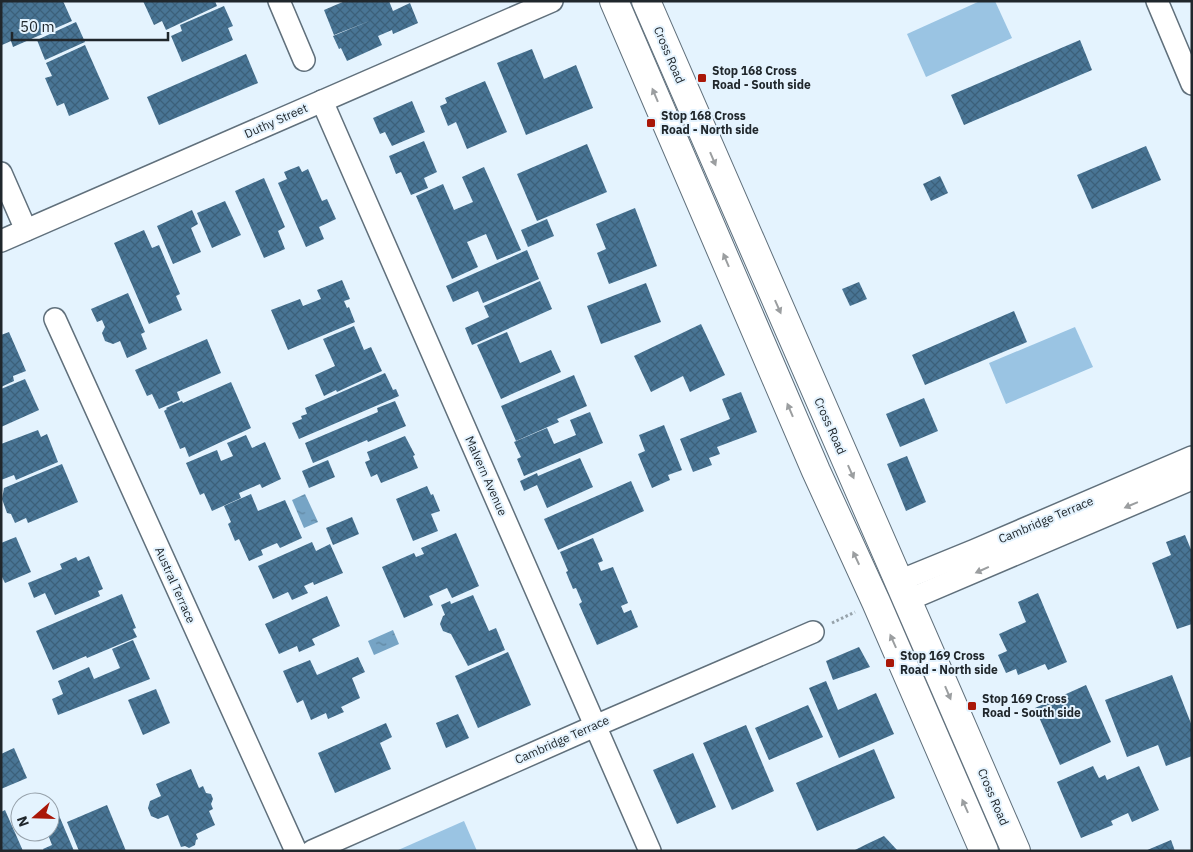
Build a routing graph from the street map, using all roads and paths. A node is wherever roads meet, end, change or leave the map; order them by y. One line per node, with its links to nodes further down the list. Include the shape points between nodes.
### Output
1 (279, 1): 6 (street)
2 (552, 1): 8 (street, Duthy Street)
3 (614, 1): 17 (highway, one-way to 3, via 816,471)
4 (646, 1): 16 (highway, Cross Road, one-way to 16)
5 (1157, 1): 7 (street)
6 (304, 60)
7 (1192, 84)
8 (322, 101): 10 (street, Duthy Street); 19 (street, Malvern Avenue)
9 (1, 173): 10 (street)
10 (26, 230): 11 (street, Duthy Street)
11 (1, 241)
12 (55, 319): 20 (street, Austral Terrace)
13 (1192, 457): 15 (street, Cambridge Terrace)
14 (1192, 479): 15 (street, Cambridge Terrace)
15 (1163, 480): 16 (street, Cambridge Terrace)
16 (904, 591): 17 (highway); 24 (highway, Cross Road, one-way to 24)
17 (876, 602): 18 (path); 23 (highway, one-way to 17)
18 (813, 632): 19 (street, Cambridge Terrace)
19 (595, 726): 21 (street, Cambridge Terrace); 22 (street, Malvern Avenue)
20 (296, 851)
21 (312, 851)
22 (650, 851)
23 (984, 851)
24 (1016, 851)

